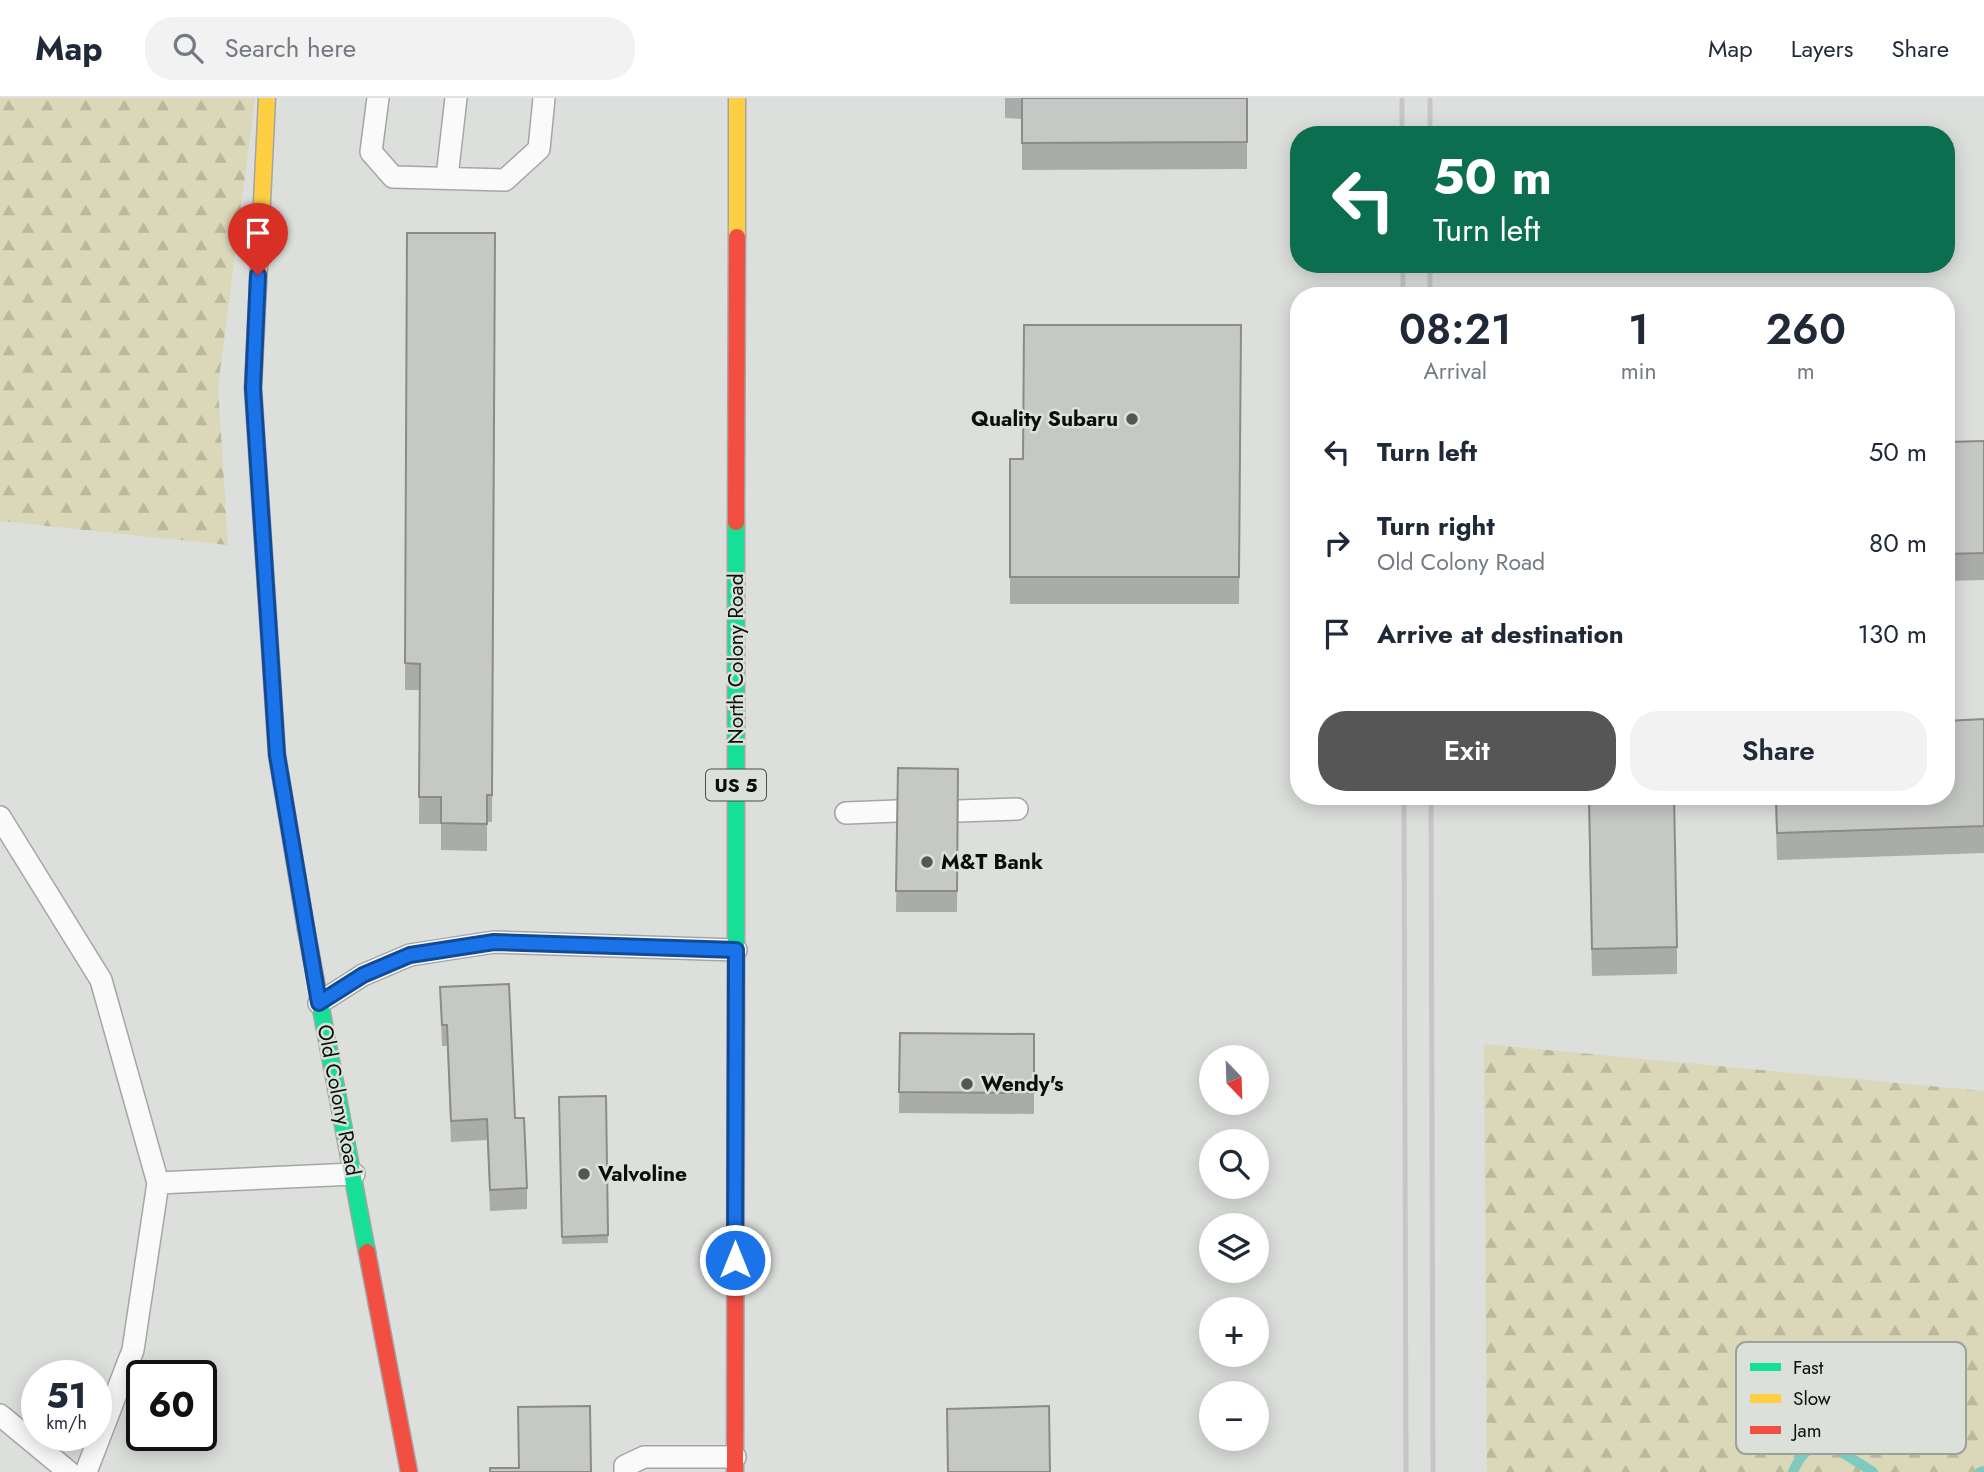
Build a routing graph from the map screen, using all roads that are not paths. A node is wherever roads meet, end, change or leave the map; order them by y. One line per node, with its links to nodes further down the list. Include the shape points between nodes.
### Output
1 (267, 98): 13 (street, Old Colony Road, via 253,388 277,755)
2 (378, 98): 6 (lane, via 371,152 393,177)
3 (456, 98): 6 (lane)
4 (544, 98): 6 (lane, via 540,149 505,180)
5 (737, 98): 12 (street, North Colony Road / US 5)
6 (447, 177)
7 (1017, 809): 9 (lane)
8 (897, 811): 10 (lane)
9 (958, 811)
10 (846, 814)
11 (0, 817): 15 (lane, via 101,979)
12 (736, 950): 13 (lane, via 494,942 410,955 363,975); 17 (street, North Colony Road / US 5)
13 (319, 1003): 14 (street, Old Colony Road)
14 (354, 1174): 15 (lane); 20 (street, Old Colony Road)
15 (158, 1183): 19 (lane, via 133,1350)
16 (0, 1415): 18 (lane)
17 (735, 1465): 21 (lane, via 644,1457 625,1466)
18 (69, 1472)
19 (86, 1472)
20 (410, 1472)
21 (625, 1472)

